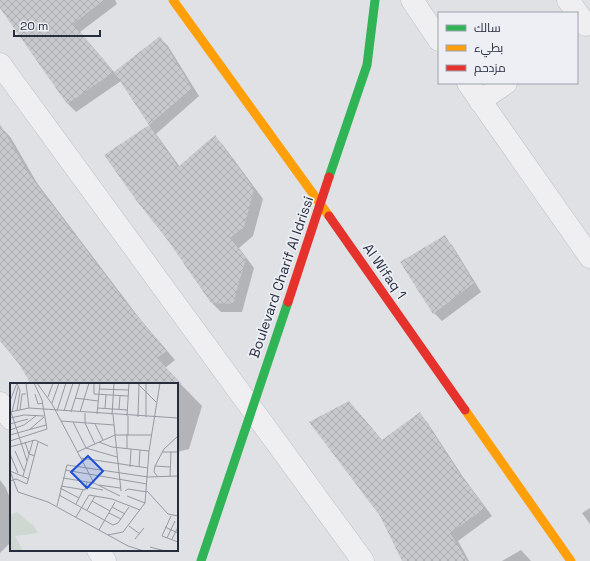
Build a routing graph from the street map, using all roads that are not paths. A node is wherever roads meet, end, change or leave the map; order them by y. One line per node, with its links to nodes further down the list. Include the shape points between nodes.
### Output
1 (173, 0): 13 (street, Al Wifaq 1)
2 (375, 0): 13 (street, Boulevard Charif Al Idrissi, via 367,65)
3 (412, 0): 8 (street)
4 (568, 0): 5 (street)
5 (575, 12)
6 (578, 16): 7 (street)
7 (584, 26)
8 (438, 39)
9 (0, 64): 16 (street)
10 (469, 84): 12 (street)
11 (505, 84): 12 (street)
12 (480, 101): 14 (street)
13 (321, 205): 16 (street, Boulevard Charif Al Idrissi); 22 (street, Al Wifaq 1)
14 (590, 258)
15 (0, 403): 17 (street)
16 (251, 408): 20 (street, Boulevard Charif Al Idrissi); 21 (street)
17 (10, 418)
18 (99, 551): 19 (street)
19 (105, 561)
20 (201, 561)
21 (363, 561)
22 (571, 561)

